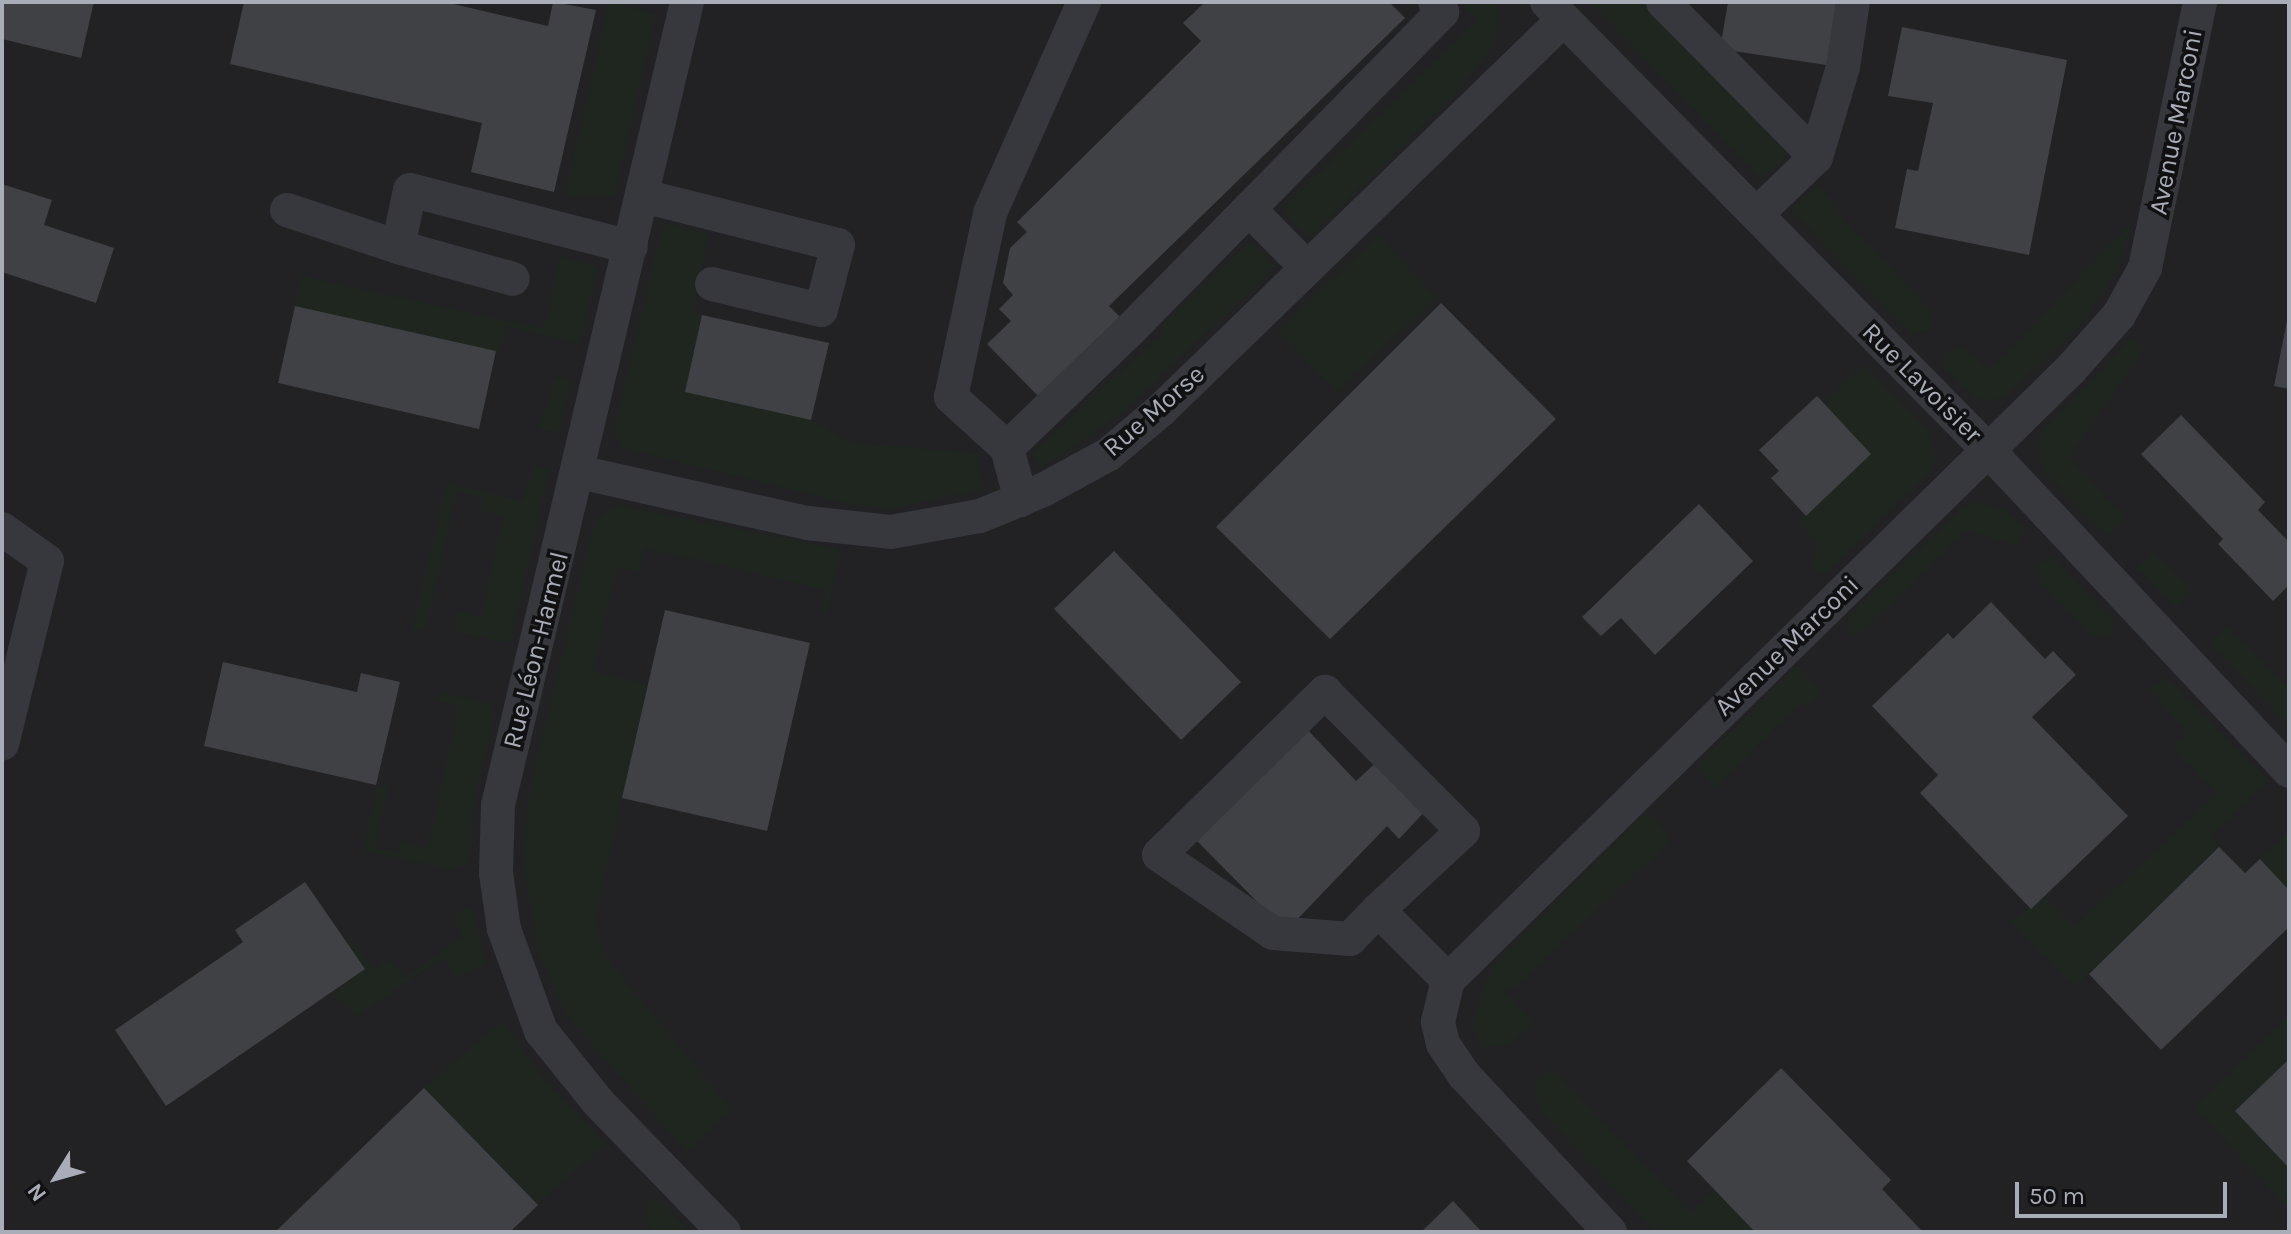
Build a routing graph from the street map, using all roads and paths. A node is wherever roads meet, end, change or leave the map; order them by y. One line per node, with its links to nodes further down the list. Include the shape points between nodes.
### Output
1 (687, 2): 9 (street, Rue Léon-Harmel)
2 (1084, 2): 18 (street, via 990,213 951,397)
3 (1435, 2): 10 (street, via 1442,12)
4 (1663, 2): 8 (street)
5 (1853, 2): 8 (street, via 1843,67)
6 (2200, 2): 19 (street, Avenue Marconi, via 2145,268 2119,315)
7 (1555, 11): 12 (street, Rue Lavoisier); 15 (street, Rue Morse)
8 (1816, 157): 12 (street)
9 (643, 196): 14 (street, Rue Léon-Harmel); 17 (street, via 838,245 821,310)
10 (1249, 209): 15 (street); 18 (street)
11 (287, 210): 13 (street)
12 (1756, 215): 19 (street, Rue Lavoisier)
13 (398, 247): 14 (street, via 410,190); 16 (street)
14 (631, 247): 20 (street, Rue Léon-Harmel)
15 (1307, 268): 21 (street, Rue Morse, via 1109,454)
16 (513, 279)
17 (712, 284)
18 (1007, 448): 21 (street)
19 (1988, 450): 24 (street, Rue Lavoisier); 26 (street, Avenue Marconi)
20 (579, 472): 21 (street, Rue Morse, via 808,523 891,532 980,516); 27 (street, Rue Léon-Harmel, via 498,805 496,873 504,929 541,1031 598,1102)
21 (1021, 500)
22 (2, 529): 23 (street, via 47,561)
23 (2, 744)
24 (2289, 771)
25 (1378, 910): 25 (street, via 1463,831 1325,692 1159,855 1273,933 1350,939); 26 (street)
26 (1448, 980): 28 (street, via 1438,1022 1443,1044 1464,1075)
27 (724, 1232)
28 (1610, 1232)

